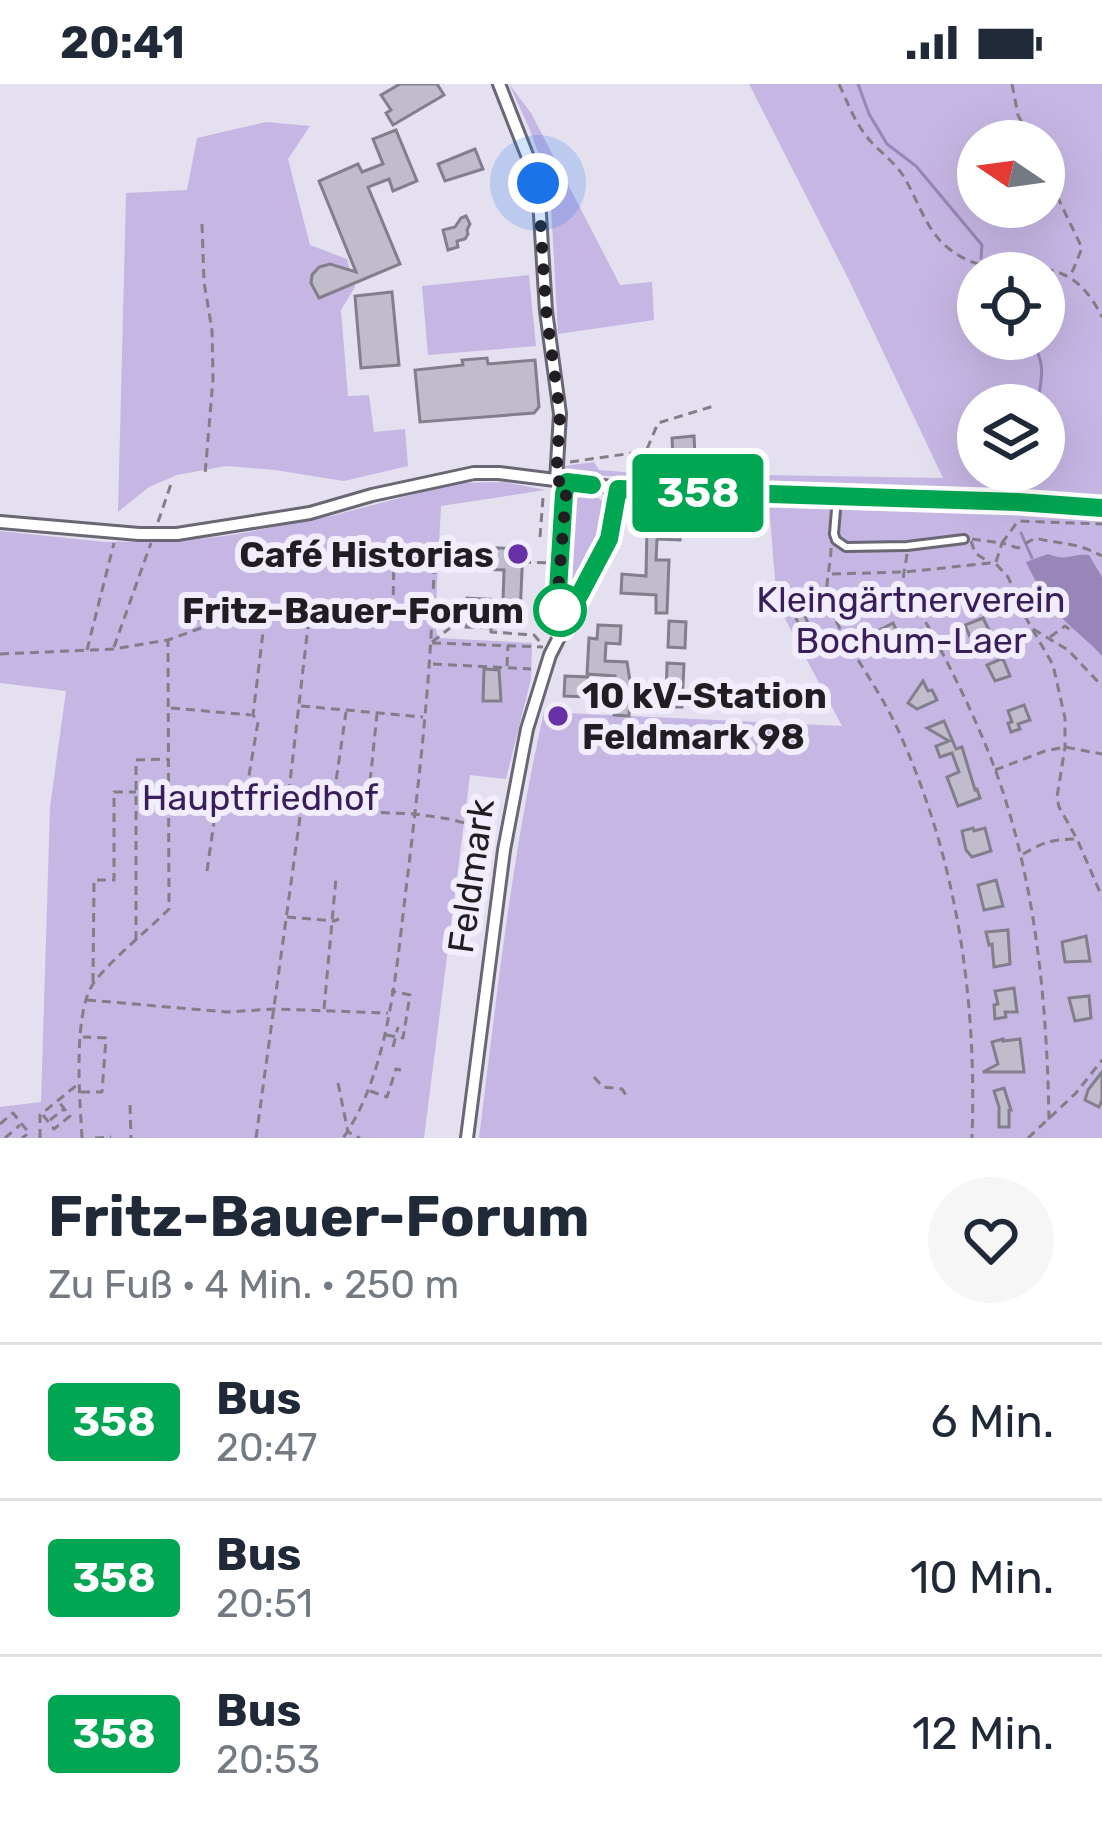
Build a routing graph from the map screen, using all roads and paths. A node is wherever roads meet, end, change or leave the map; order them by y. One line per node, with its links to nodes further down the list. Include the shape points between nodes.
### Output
1 (499, 84): 11 (street, via 538,183 560,414)
2 (839, 84): 7 (path, via 866,136 901,172 947,248 987,266 1056,269)
3 (1012, 84): 4 (path)
4 (1020, 120)
5 (1065, 213): 7 (path, via 1082,248)
6 (202, 224): 12 (path, via 213,379)
7 (1070, 277): 8 (path)
8 (1102, 317)
9 (714, 406): 10 (path, via 658,423)
10 (646, 451): 11 (path); 16 (path)
11 (557, 464): 13 (street)
12 (205, 475)
13 (562, 482): 15 (street); 22 (street, bridge, via 474,472 310,513 178,534); 39 (lane, Feldmark)
14 (171, 484): 47 (path)
15 (618, 489): 16 (street); 39 (street, Feldmark, via 609,539)
16 (643, 491): 17 (street)
17 (837, 497): 19 (street); 23 (lane)
18 (543, 498): 24 (path)
19 (1102, 508)
20 (0, 522): 22 (street)
21 (1102, 524): 26 (path, via 1018,521)
22 (117, 532): 49 (path)
23 (834, 534): 27 (lane, via 852,549); 33 (path)
24 (540, 537)
25 (967, 539): 26 (path); 27 (lane); 31 (path)
26 (1003, 543): 28 (path, via 1070,542); 31 (path)
27 (908, 546): 32 (path)
28 (1102, 556)
29 (523, 562): 30 (path)
30 (552, 563)
31 (993, 563): 32 (path); 40 (path)
32 (905, 572): 33 (path); 64 (path, via 904,590)
33 (830, 574): 120 (path, via 830,610 900,734 950,876 972,1031)
34 (310, 608): 35 (path); 44 (path); 55 (path)
35 (393, 612): 36 (path); 36 (path, via 394,555 434,556)
36 (432, 617): 45 (path)
37 (264, 624): 59 (path)
38 (450, 628): 45 (path)
39 (562, 628): 48 (street, Feldmark)
40 (1032, 628): 43 (path); 61 (path, via 1053,665)
41 (491, 629): 48 (path, via 534,635)
42 (1073, 632): 43 (path, via 1065,626)
43 (1048, 638): 54 (path)
44 (168, 640): 47 (path); 56 (path)
45 (431, 643): 46 (path); 51 (path)
46 (508, 645): 48 (path); 52 (path)
47 (114, 649): 49 (path)
48 (547, 651): 53 (street, Feldmark)
49 (86, 652): 50 (path)
50 (0, 654)
51 (430, 663): 52 (path); 60 (path)
52 (507, 668): 53 (path)
53 (545, 670): 119 (street, Feldmark, via 504,850)
54 (1102, 686)
55 (300, 706): 57 (path); 69 (path)
56 (170, 707): 59 (path); 63 (path)
57 (346, 710): 58 (path); 71 (path)
58 (377, 714): 60 (path); 72 (path)
59 (253, 715): 68 (path)
60 (424, 717): 73 (path)
61 (1065, 747): 62 (path); 64 (path); 75 (path, via 1057,797)
62 (1102, 754)
63 (169, 759): 65 (path, via 136,760); 66 (path)
64 (995, 770): 76 (path)
65 (136, 792): 82 (path); 83 (path, via 114,792 114,880 94,880)
66 (169, 804): 67 (path); 82 (path, via 169,909)
67 (217, 806): 68 (path); 77 (path)
68 (244, 808): 69 (path)
69 (287, 809): 70 (path)
70 (301, 810): 71 (path); 80 (path)
71 (332, 811): 72 (path)
72 (367, 812): 73 (path)
73 (415, 814): 74 (path); 84 (path)
74 (475, 826)
75 (1077, 838): 76 (path); 79 (path)
76 (1020, 856): 105 (path, via 1040,975)
77 (207, 871)
78 (336, 878): 81 (path)
79 (1102, 897)
80 (286, 917): 81 (path); 86 (path)
81 (336, 920): 87 (path)
82 (136, 941): 83 (path)
83 (93, 983): 85 (path)
84 (391, 991): 88 (path); 91 (path, via 410,994 403,1038)
85 (85, 1000): 86 (path); 92 (path)
86 (274, 1009): 87 (path); 116 (path)
87 (324, 1010): 88 (path)
88 (388, 1013): 90 (path)
89 (398, 1027): 91 (path)
90 (384, 1035): 91 (path); 99 (path)
91 (396, 1036): 93 (path)
92 (81, 1037): 97 (path); 100 (path, via 106,1038 102,1092)
93 (393, 1047)
94 (1102, 1060): 105 (path)
95 (400, 1070): 99 (path, via 387,1097)
96 (594, 1077): 101 (path)
97 (80, 1083): 100 (path); 102 (path)
98 (338, 1083): 108 (path)
99 (369, 1091): 108 (path)
100 (79, 1092): 113 (path)
101 (626, 1095)
102 (58, 1100): 104 (path); 104 (path, via 70,1116 54,1129)
103 (130, 1105): 115 (path)
104 (42, 1113): 112 (path)
105 (1049, 1121): 121 (path)
106 (0, 1124): 107 (path, via 13,1113)
107 (22, 1124): 109 (path); 111 (path)
108 (348, 1132): 117 (path); 118 (path)
109 (25, 1137)
110 (111, 1137): 114 (path)
111 (5, 1138)
112 (40, 1138)
113 (82, 1138)
114 (94, 1138)
115 (131, 1138)
116 (256, 1138)
117 (343, 1138)
118 (360, 1138)
119 (467, 1138)
120 (973, 1138)
121 (1028, 1138)

